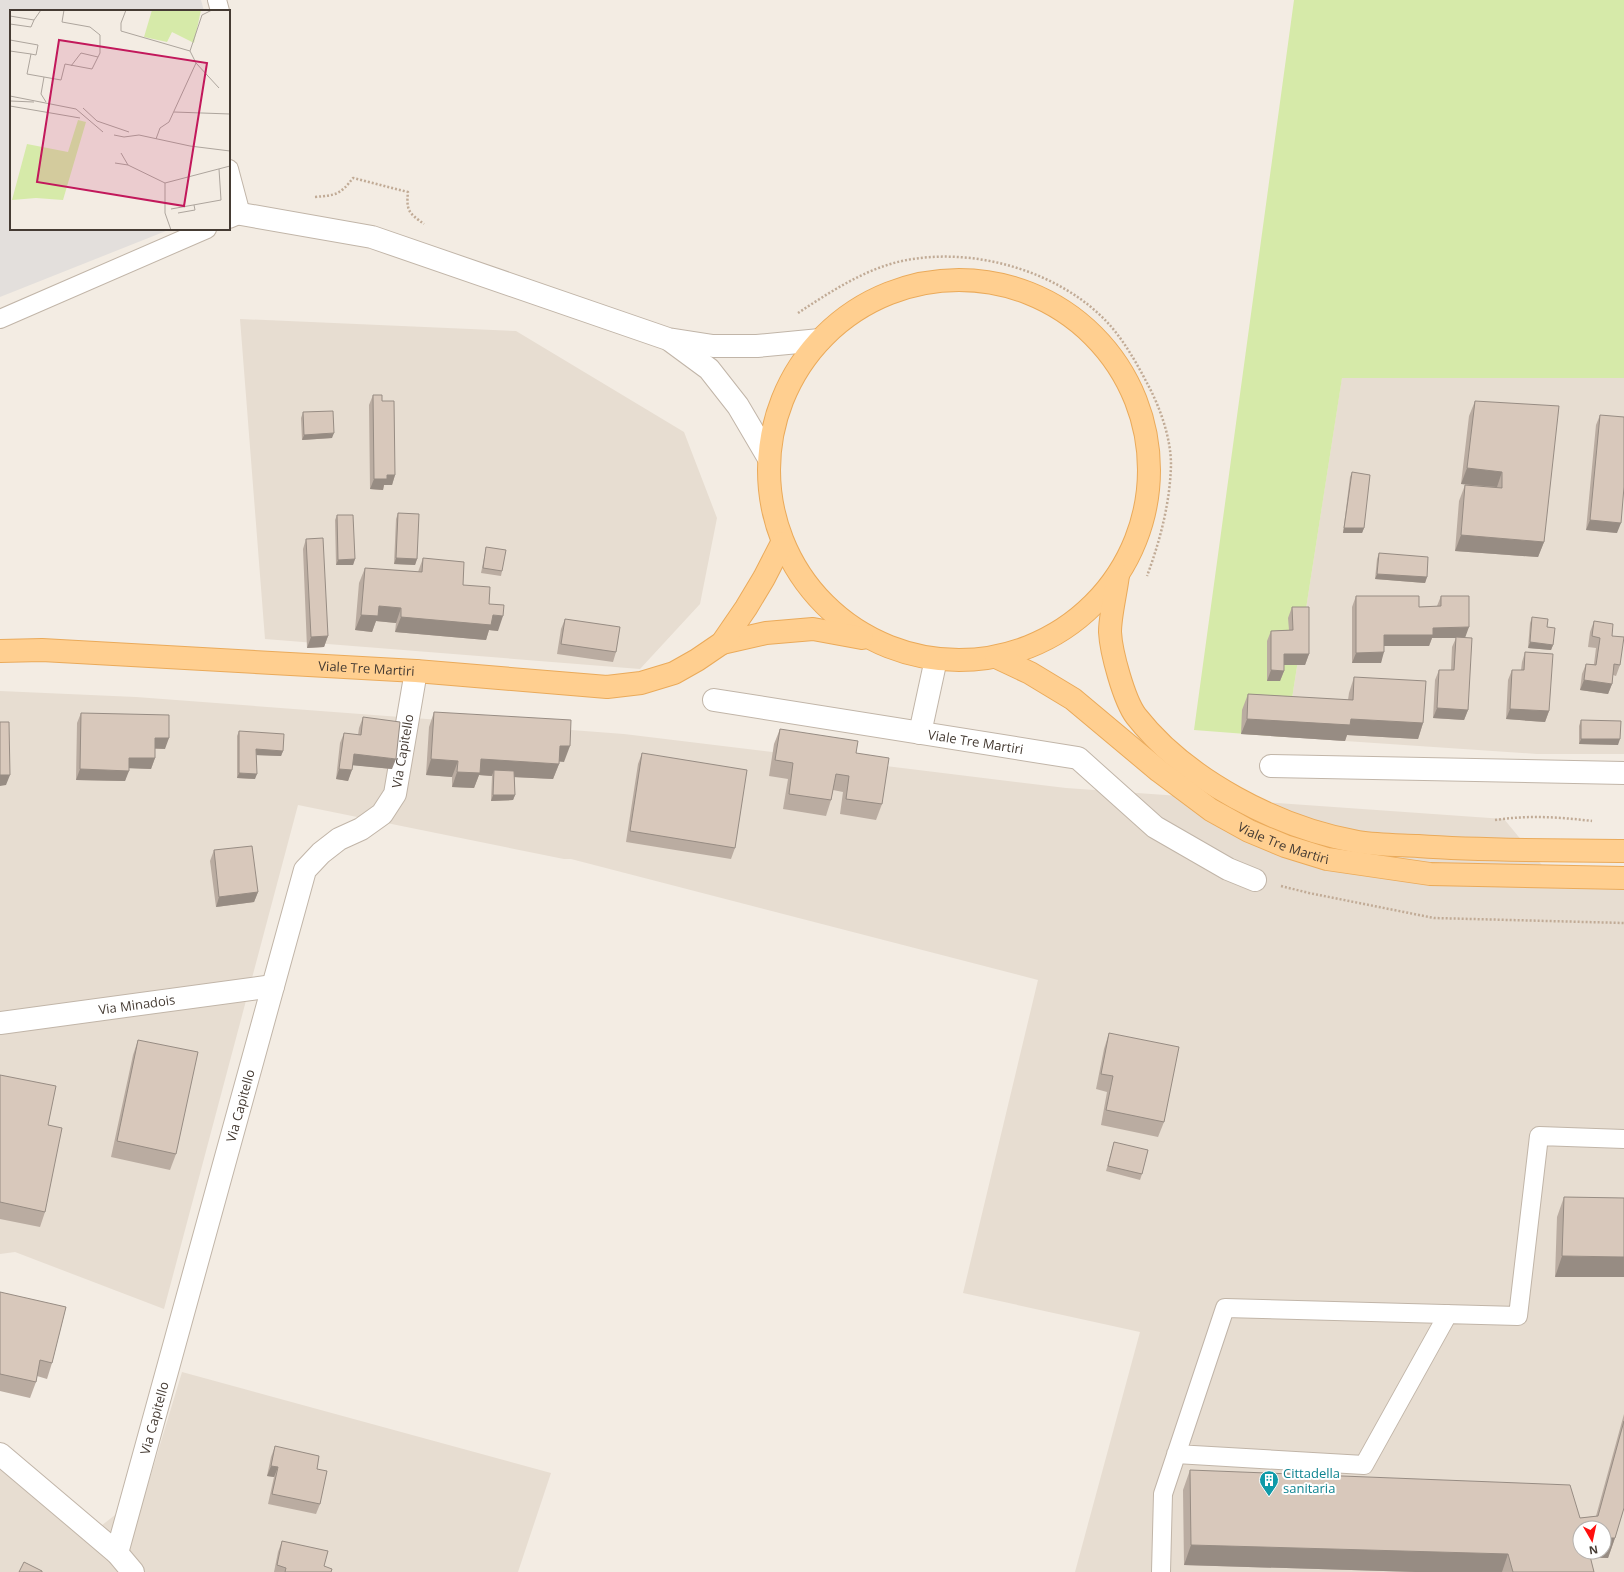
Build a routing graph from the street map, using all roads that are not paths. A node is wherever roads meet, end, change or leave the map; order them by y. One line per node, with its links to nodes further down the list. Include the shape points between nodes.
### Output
1 (217, 0): 2 (lane)
2 (220, 10)
3 (230, 176): 4 (lane)
4 (235, 217): 7 (street, via 372,237)
5 (205, 230): 6 (lane)
6 (0, 319)
7 (668, 339): 8 (street, via 713,346 757,346); 9 (street, via 709,369 738,406)
8 (820, 340): 9 (main road, via 794,374 776,414); 11 (main road, via 843,319 870,302 899,290 930,282 961,280 992,283 1022,291 1051,304 1078,321 1120,368 1134,395 1144,425 1148,448 1149,487 1144,518 1133,548)
9 (768, 457): 10 (main road, via 770,501)
10 (782, 543): 12 (main road, via 804,582 834,614); 13 (main road, Viale Tre Martiri, via 764,578)
11 (1118, 575): 15 (main road, via 1094,604 1065,628 1032,646); 22 (main road, Viale Tre Martiri, via 1110,632 1116,664 1135,714 1161,743 1194,771 1235,797 1280,819 1358,842 1448,848)
12 (871, 639): 13 (main road, Viale Tre Martiri, via 813,629 766,633); 16 (main road, via 902,653)
13 (722, 643): 17 (main road, Viale Tre Martiri, via 674,673 641,683 607,688)
14 (0, 651): 17 (main road, Viale Tre Martiri, via 42,650)
15 (996, 657): 16 (main road); 23 (main road, Viale Tre Martiri, via 1030,673 1073,699 1159,771 1211,810 1285,846 1327,858 1430,874)
16 (936, 659): 19 (street, Viale Tre Martiri)
17 (416, 672): 25 (street, Via Capitello, via 395,794 382,814 361,829 339,839 305,870)
18 (714, 700): 19 (street, Viale Tre Martiri)
19 (920, 733): 24 (street, Viale Tre Martiri, via 1078,758 1155,827 1228,870)
20 (1271, 766): 21 (street)
21 (1624, 773)
22 (1624, 851)
23 (1624, 878)
24 (1255, 880)
25 (273, 986): 26 (street, Via Minadois); 31 (street, Via Capitello)
26 (0, 1023)
27 (1624, 1138): 28 (lane, via 1539,1136 1518,1316)
28 (1448, 1314): 30 (lane, via 1364,1466); 30 (lane, via 1225,1308)
29 (0, 1454): 31 (street)
30 (1176, 1454): 33 (lane, via 1163,1494)
31 (117, 1553): 32 (street)
32 (133, 1572)
33 (1161, 1572)

